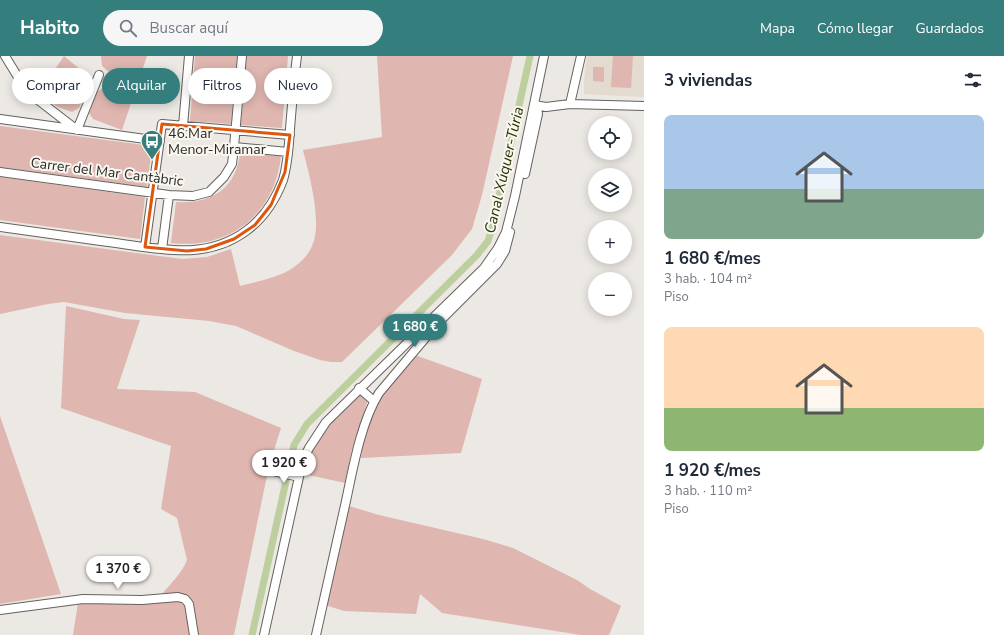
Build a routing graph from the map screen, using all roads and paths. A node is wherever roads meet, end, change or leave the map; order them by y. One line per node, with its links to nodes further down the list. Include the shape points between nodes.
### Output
1 (5, 56): 15 (street, via 33,96)
2 (189, 56): 14 (street)
3 (242, 56): 16 (street, Carrer del Mar Cantàbric)
4 (297, 56): 17 (street)
5 (544, 56): 8 (street)
6 (581, 56): 9 (street)
7 (99, 75): 15 (street)
8 (534, 104): 11 (street); 12 (street, via 538,107); 27 (street, via 506,232 484,268)
9 (570, 104): 10 (street); 11 (street)
10 (644, 106)
11 (546, 107): 12 (street)
12 (538, 114): 27 (street, via 505,251 490,272)
13 (0, 120): 15 (street)
14 (183, 126): 16 (street); 18 (street, via 162,124)
15 (77, 130): 18 (street)
16 (236, 130): 17 (street); 19 (street, Carrer del Mar Cantàbric)
17 (290, 135): 20 (street)
18 (160, 141): 22 (street)
19 (234, 147): 20 (street); 23 (street, Carrer del Mar Cantàbric, via 232,164 224,177 209,192 193,196)
20 (288, 152): 26 (street, via 285,172 274,200 255,224 234,239 211,248 187,251)
21 (0, 172): 22 (street, Carrer del Mar Cantàbric)
22 (153, 193): 23 (street, Carrer del Mar Cantàbric); 25 (street)
23 (169, 195): 26 (street)
24 (0, 227): 25 (street)
25 (146, 247): 26 (street)
26 (162, 249)
27 (441, 315): 28 (street); 29 (street)
28 (359, 388): 29 (street); 31 (street, via 316,435 303,460)
29 (374, 401): 35 (street, via 365,424 350,484)
30 (273, 471): 31 (street)
31 (299, 477): 34 (street)
32 (0, 610): 33 (street, via 84,599 142,600 178,597 185,599 189,604)
33 (194, 635)
34 (264, 635)
35 (316, 635)

